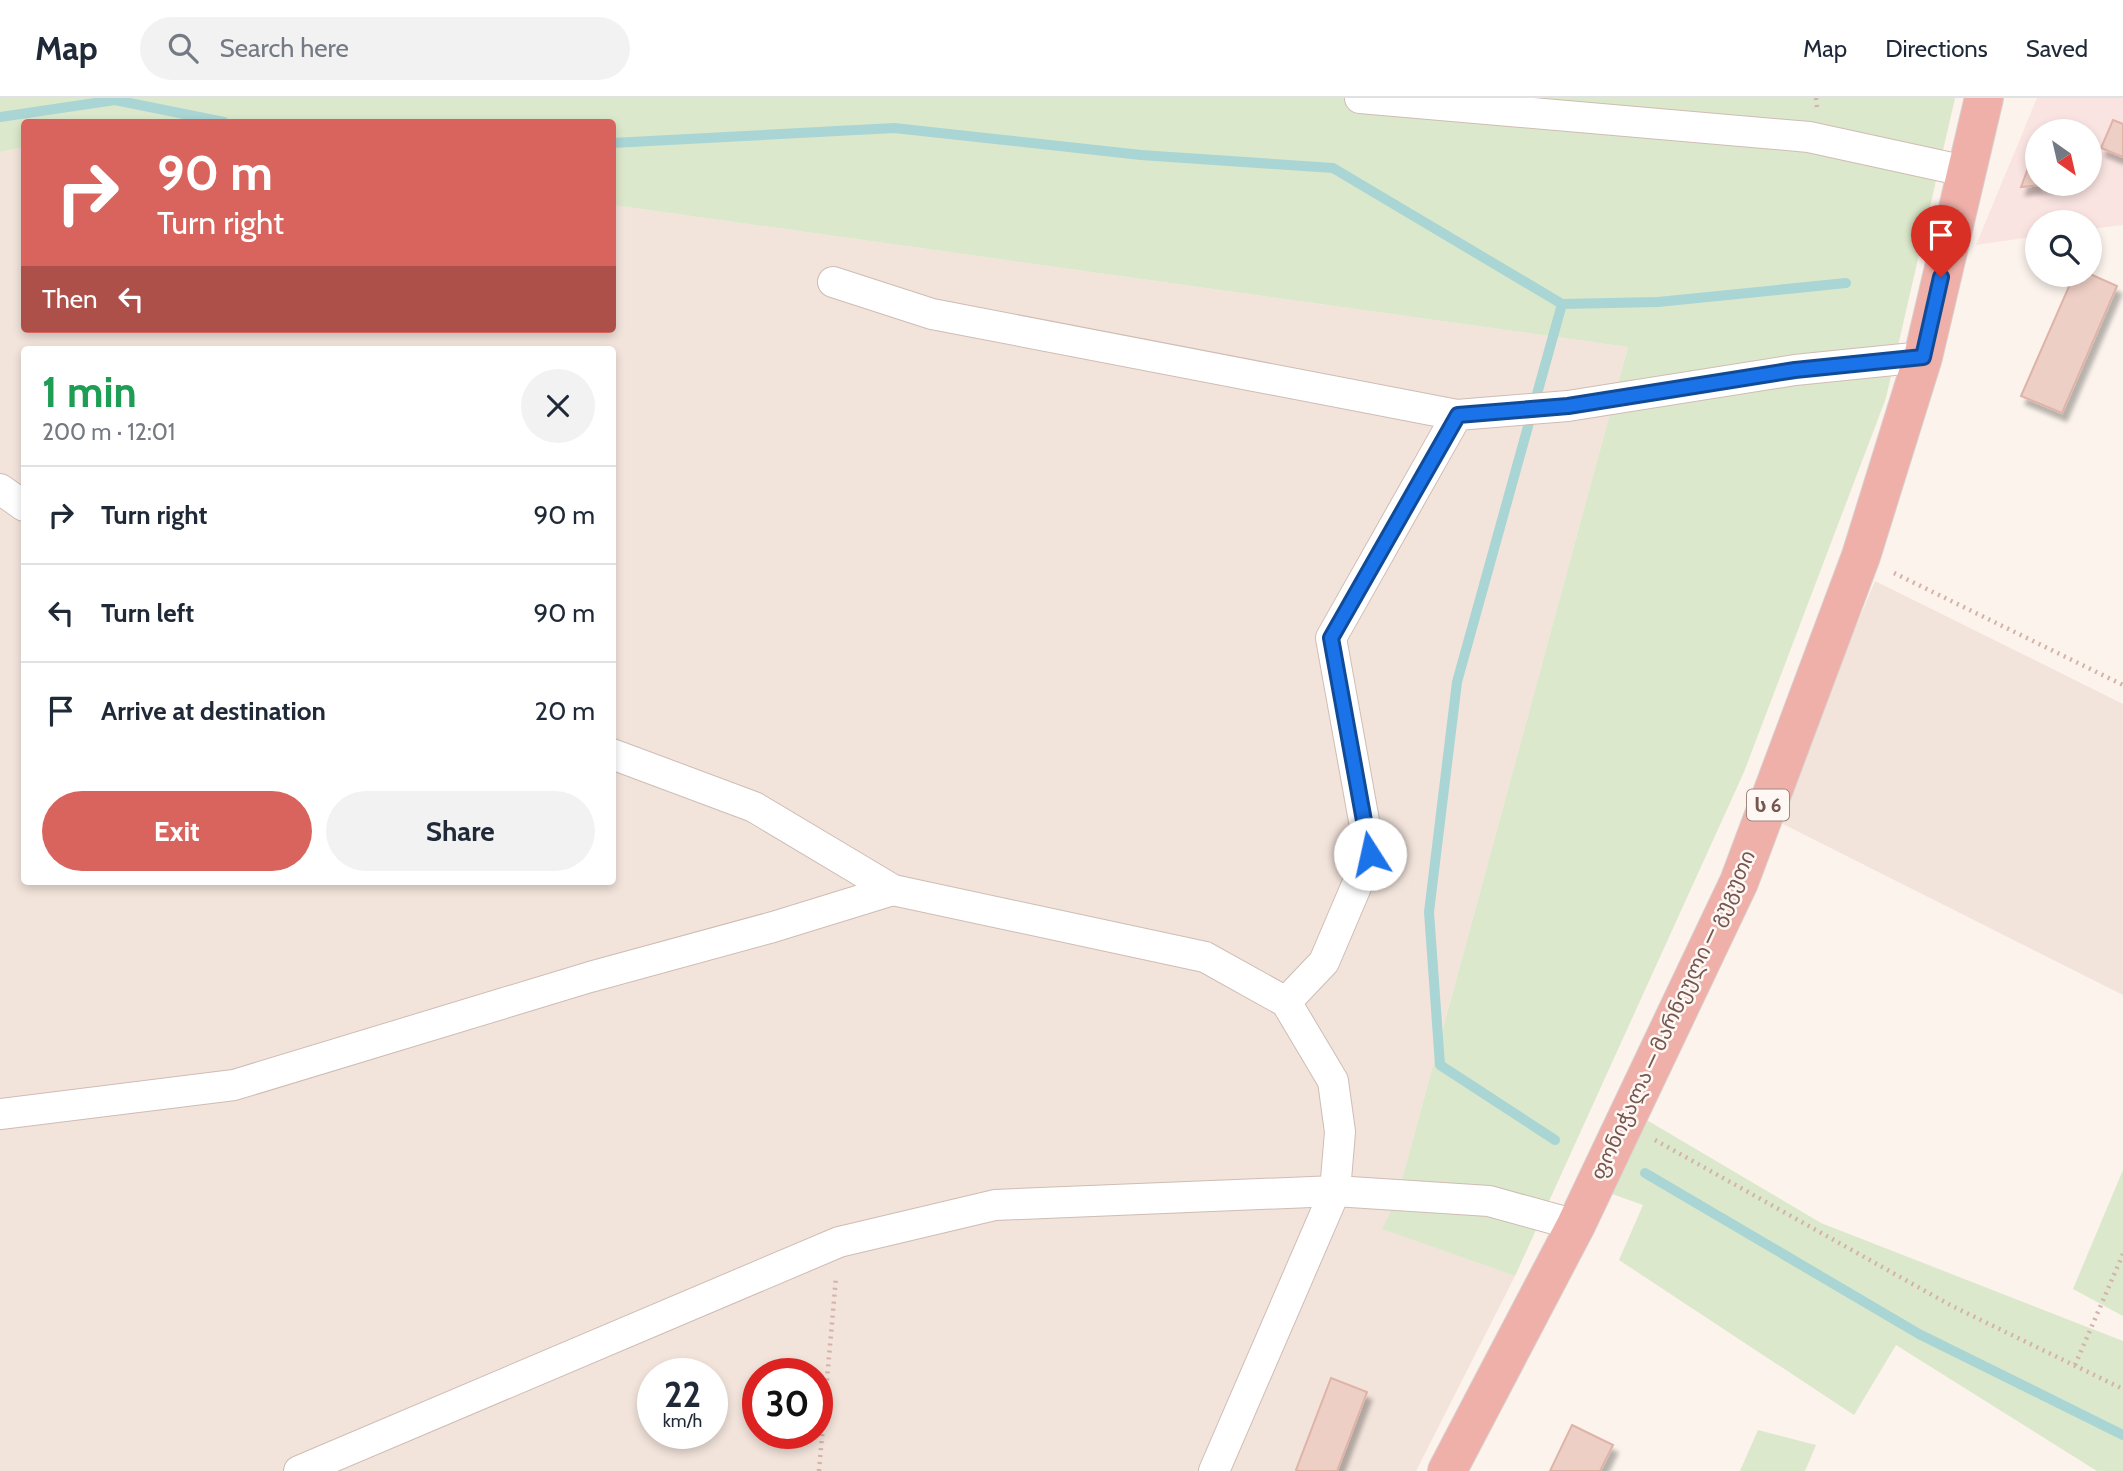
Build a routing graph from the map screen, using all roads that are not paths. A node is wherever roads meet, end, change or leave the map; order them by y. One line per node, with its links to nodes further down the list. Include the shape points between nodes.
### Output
1 (1360, 98): 3 (street, via 1809,137)
2 (1984, 98): 3 (highway, ფონიჭალა — მარნეული — გუგუთი / ს 6)
3 (1965, 170): 5 (highway, ფონიჭალა — მარნეული — გუგუთი / ს 6)
4 (833, 282): 6 (street, via 932,314)
5 (1923, 357): 6 (street, via 1795,370 1568,406); 14 (highway, ფონიჭალა — მარნეული — გუგუთი / ს 6, via 1861,556 1739,882)
6 (1458, 415): 11 (street, via 1331,638 1370,854 1324,962)
7 (0, 489): 8 (street)
8 (21, 504)
9 (616, 755): 10 (street, via 754,807)
10 (893, 890): 11 (street, via 1205,957); 12 (street, via 234,1085)
11 (1286, 1002): 13 (street, via 1333,1081 1340,1132)
12 (0, 1114)
13 (1335, 1191): 14 (street, via 1489,1201); 15 (street, via 995,1205 839,1242); 16 (street)
14 (1576, 1225): 17 (highway, ფონიჭალა — მარნეული — გუგუთი / ს 6)
15 (299, 1471)
16 (1214, 1471)
17 (1447, 1471)

